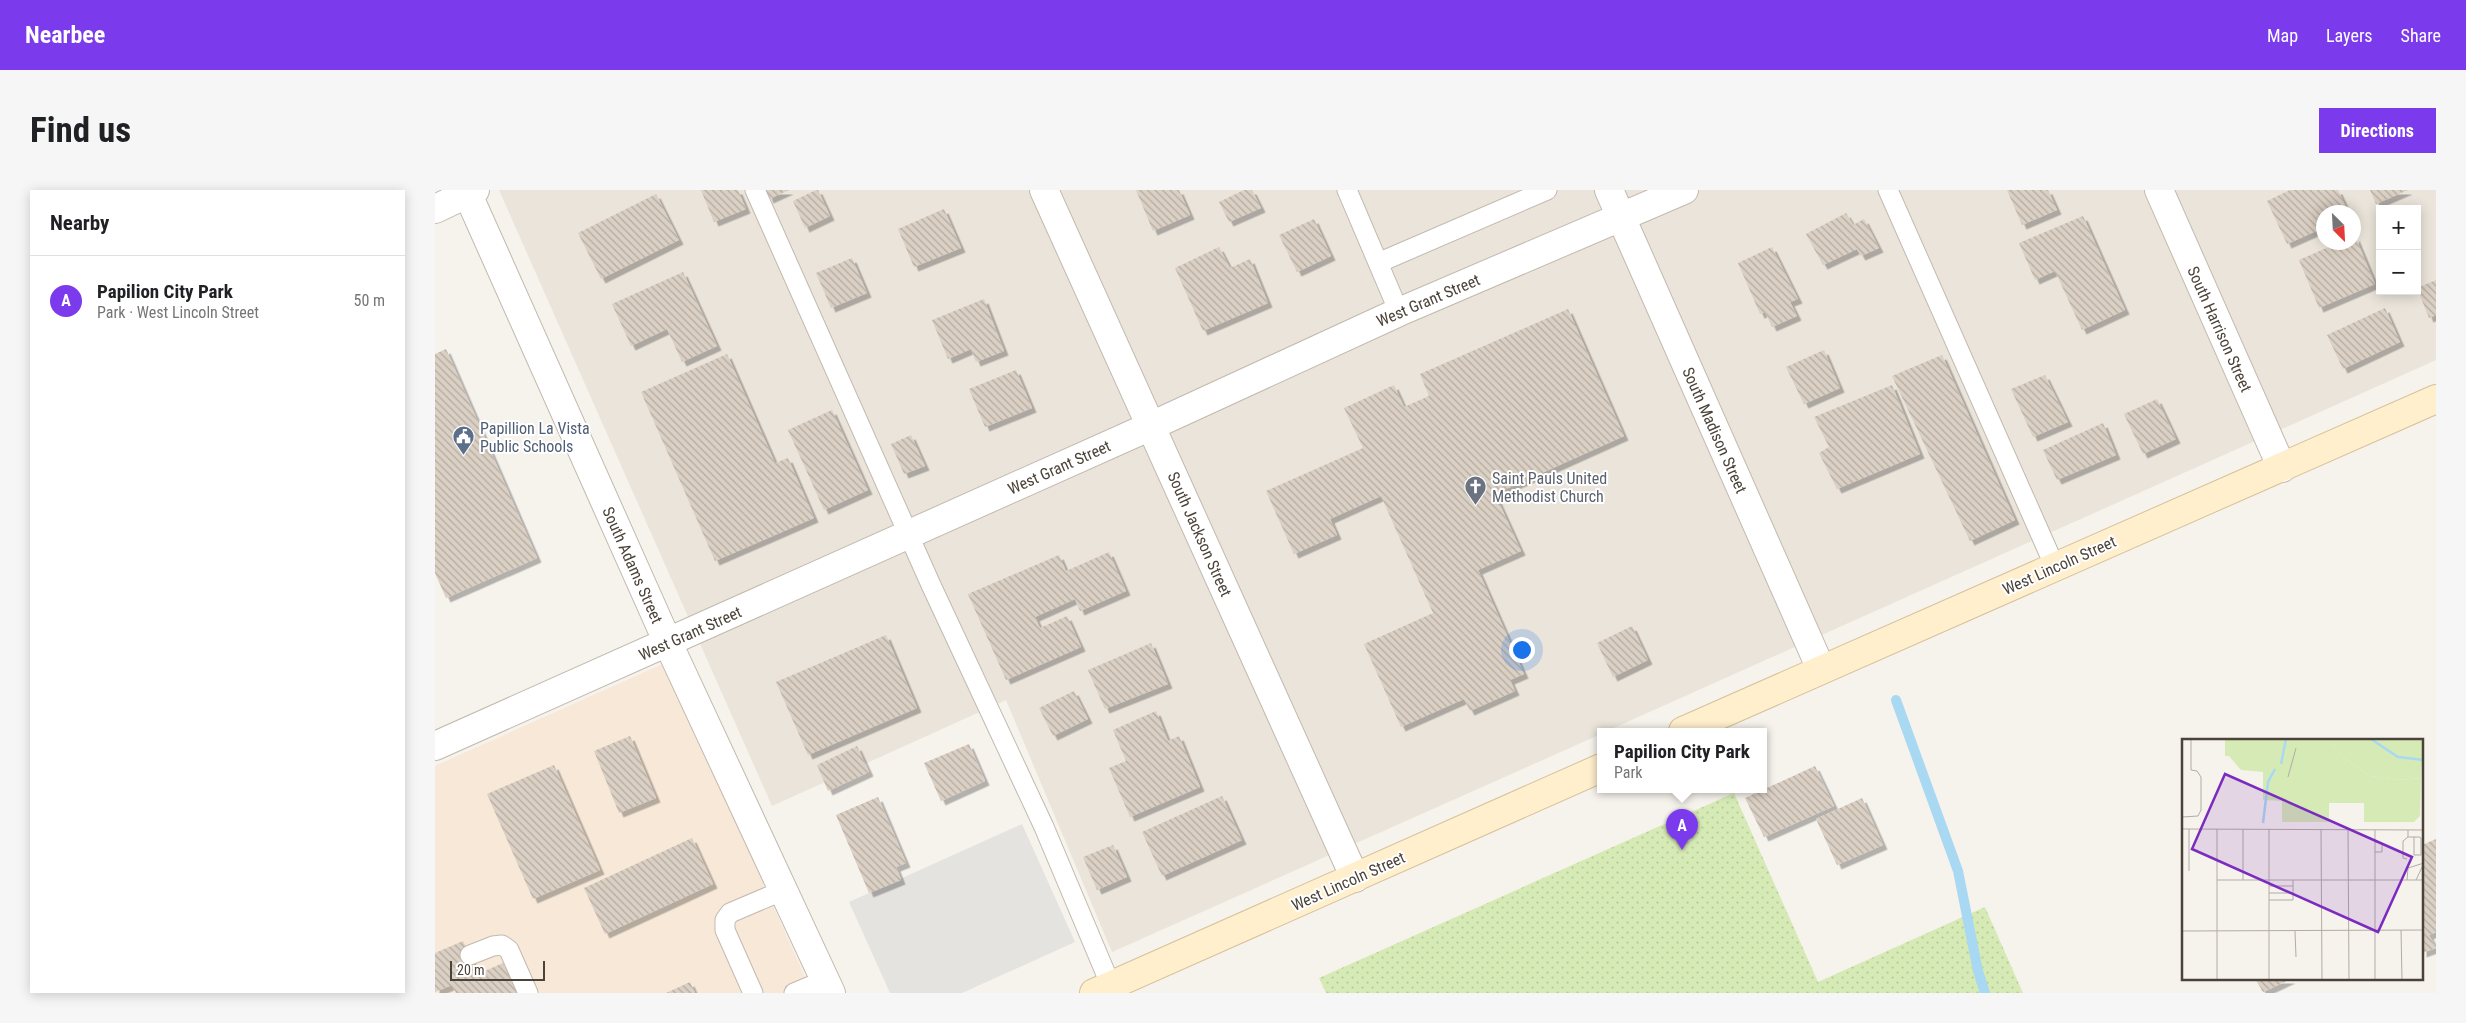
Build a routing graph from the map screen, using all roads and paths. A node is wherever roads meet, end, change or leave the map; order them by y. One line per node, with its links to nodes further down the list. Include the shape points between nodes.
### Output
1 (755, 190): 17 (lane)
2 (1044, 190): 15 (street, South Jackson Street)
3 (1547, 190): 12 (lane)
4 (1609, 190): 11 (street, South Madison Street)
5 (1684, 190): 11 (street, West Grant Street)
6 (1888, 190): 18 (lane)
7 (2159, 190): 16 (street, South Harrison Street)
8 (469, 191): 10 (street); 19 (street, South Adams Street)
9 (1354, 192): 12 (lane)
10 (435, 209)
11 (1621, 217): 13 (street, West Grant Street); 20 (street, South Madison Street)
12 (1378, 263): 13 (lane)
13 (1399, 312): 15 (street, West Grant Street)
14 (2436, 400): 16 (street, West Lincoln Street)
15 (1151, 426): 17 (street, West Grant Street); 24 (street, South Jackson Street)
16 (2281, 468): 18 (street, West Lincoln Street)
17 (909, 534): 19 (street, West Grant Street); 28 (lane, via 1044,827)
18 (2055, 567): 20 (street, West Lincoln Street)
19 (668, 643): 22 (street, West Grant Street); 25 (street, South Adams Street)
20 (1821, 670): 21 (street, West Lincoln Street)
21 (1690, 728)
22 (435, 746)
23 (1597, 770): 24 (street, West Lincoln Street)
24 (1355, 878): 28 (street, West Lincoln Street)
25 (784, 890): 27 (street, South Adams Street); 30 (lane, via 730,913 725,920 725,930)
26 (470, 955): 29 (lane, via 502,945 509,950)
27 (828, 986): 31 (lane)
28 (1102, 989)
29 (528, 993)
30 (753, 993)
31 (794, 993)

